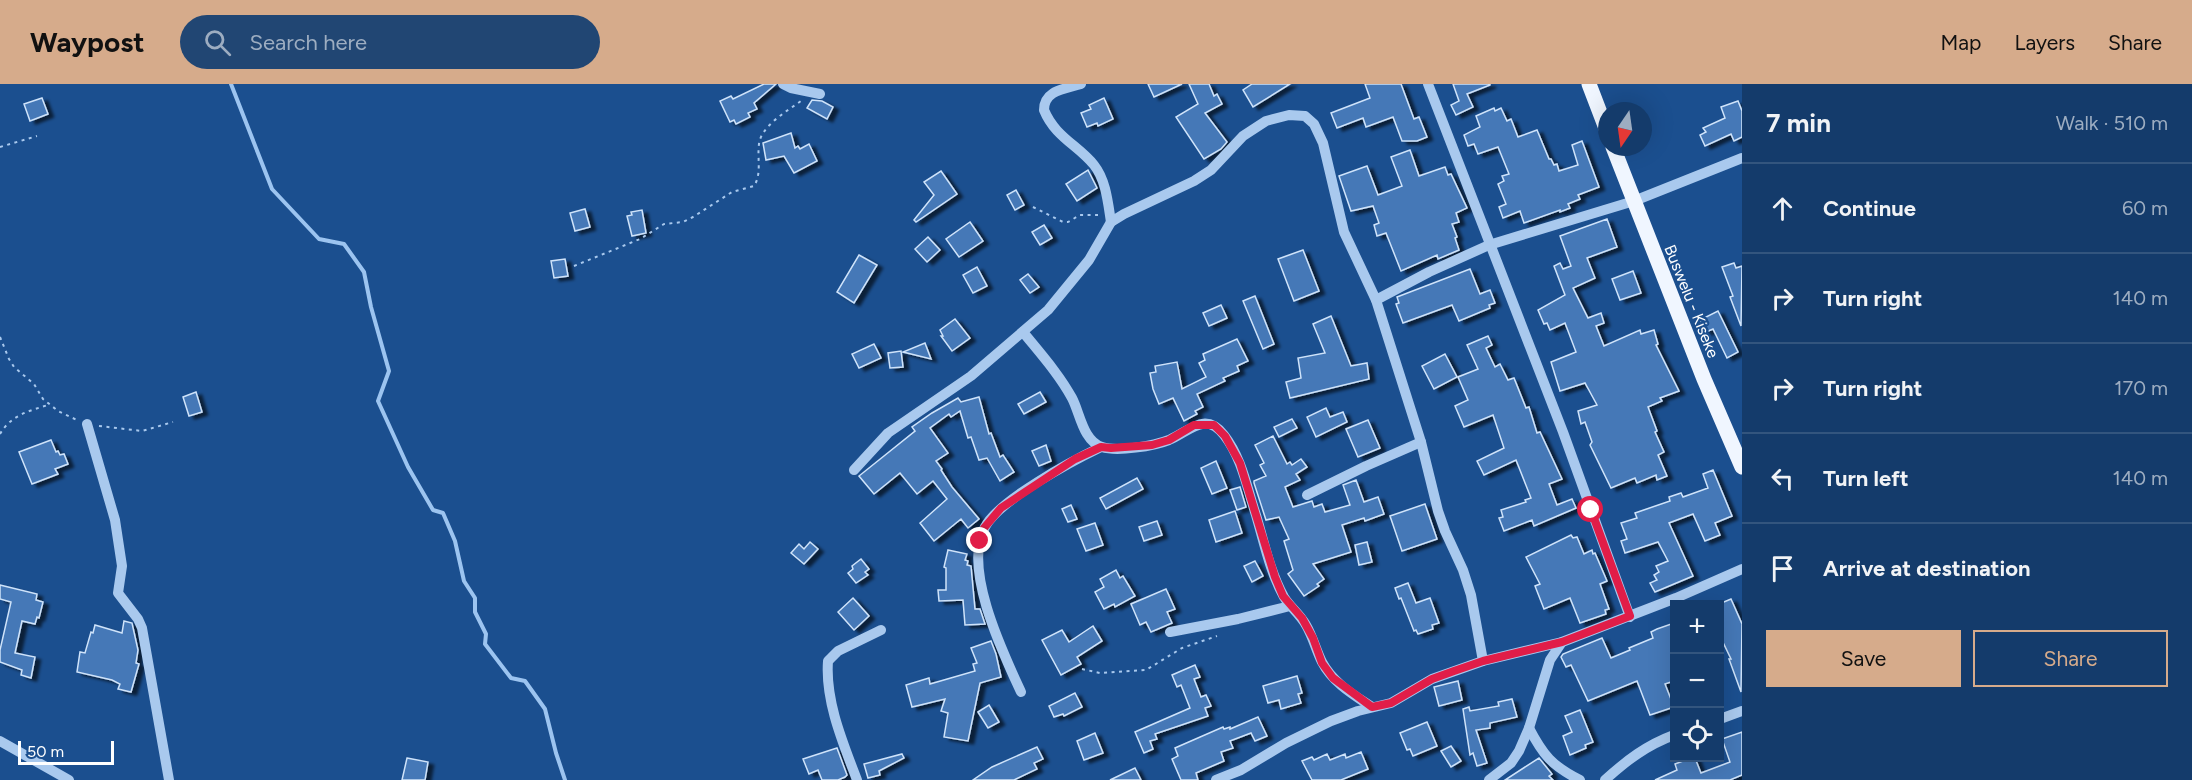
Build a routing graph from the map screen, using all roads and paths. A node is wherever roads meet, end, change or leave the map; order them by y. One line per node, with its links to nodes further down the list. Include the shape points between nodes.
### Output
1 (783, 84): 5 (street)
2 (1081, 84): 13 (street, via 1050,93 1044,110 1060,134 1100,174)
3 (1428, 84): 14 (street)
4 (1589, 84): 6 (main road)
5 (820, 94): 15 (path, via 790,109 761,137 754,186 732,192 683,222 664,224 640,239)
6 (1598, 108)
7 (37, 136): 8 (path)
8 (0, 147)
9 (1616, 156): 11 (main road, Buswelu - Kiseke)
10 (1742, 158): 11 (street)
11 (1634, 201): 14 (street); 25 (main road, Buswelu - Kiseke)
12 (1033, 207): 13 (path, via 1063,222 1080,215)
13 (1110, 219): 16 (street, via 1194,181 1211,170 1243,136 1266,121 1289,115 1305,116 1314,124 1323,143 1344,232); 17 (street, via 1089,260 1048,310)
14 (1489, 245): 16 (street); 30 (street)
15 (574, 266)
16 (1377, 300): 23 (street)
17 (1023, 332): 24 (street, via 1072,398 1091,440); 26 (street, via 950,391 888,433)
18 (0, 337): 19 (path, via 14,367 34,384)
19 (48, 405): 21 (path); 22 (path, via 15,417)
20 (173, 422): 21 (path, via 142,431)
21 (87, 424): 45 (street, via 116,520 122,566 118,593 142,628)
22 (0, 434)
23 (1421, 442): 27 (street); 35 (street, via 1444,531 1471,595)
24 (1101, 447): 29 (street, via 1152,445 1194,425 1214,425 1240,463 1275,577); 37 (street, via 1075,459 1001,508 984,528 978,555 982,587 998,642)
25 (1742, 467)
26 (854, 470)
27 (1307, 495)
28 (1742, 569): 30 (street)
29 (1290, 606): 32 (street); 38 (street, via 1302,618 1333,678)
30 (1630, 616): 34 (street)
31 (881, 630): 46 (street, via 838,651 828,661 832,703)
32 (1170, 632)
33 (1220, 634): 36 (path, via 1182,648 1146,670 1100,673)
34 (1562, 642): 35 (street); 41 (street, via 1550,660)
35 (1483, 661): 38 (street, via 1432,679 1391,703)
36 (1082, 669)
37 (1021, 692)
38 (1372, 707): 47 (street, via 1331,721)
39 (1742, 711): 40 (street)
40 (1724, 717)
41 (1529, 728): 48 (street, via 1511,763); 49 (street, via 1552,764)
42 (1670, 737): 50 (street, via 1630,757)
43 (0, 741): 44 (street)
44 (69, 780)
45 (169, 780)
46 (856, 780)
47 (1216, 780)
48 (1489, 780)
49 (1580, 780)
50 (1605, 780)

